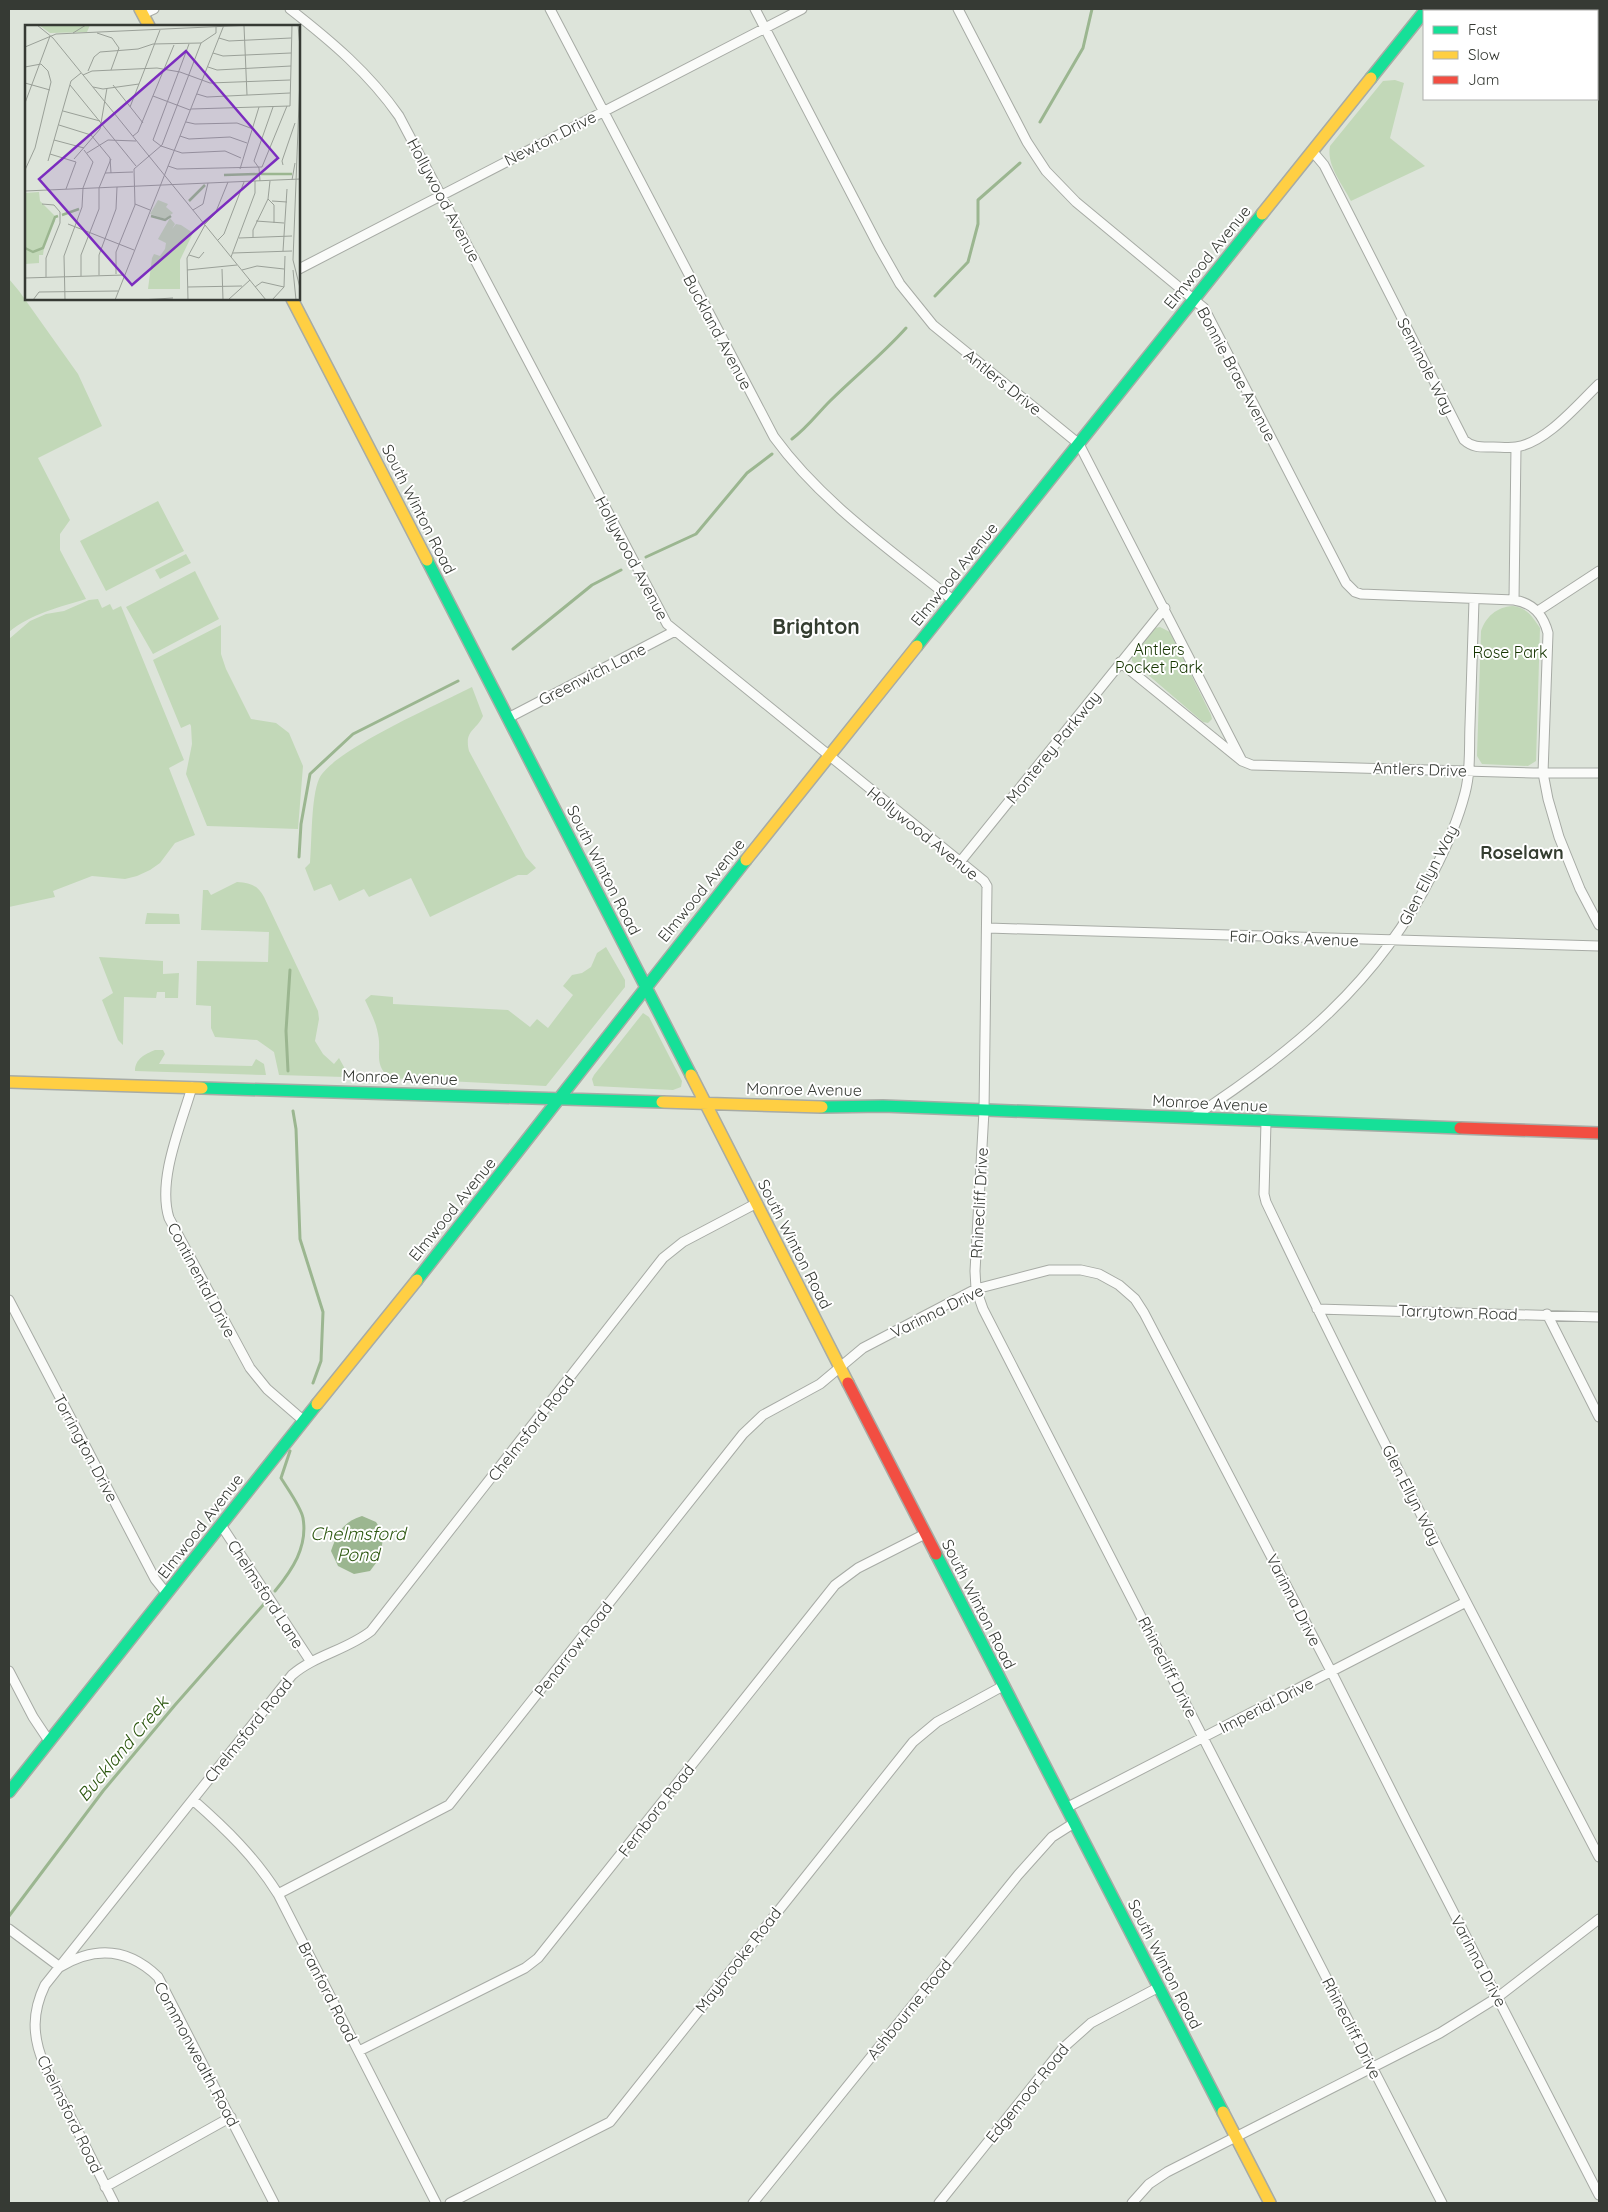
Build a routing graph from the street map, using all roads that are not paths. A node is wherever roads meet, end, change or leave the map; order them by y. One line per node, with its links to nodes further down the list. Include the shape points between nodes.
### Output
1 (154, 9): 7 (street)
2 (290, 9): 13 (street, Hollywood Avenue, via 347,55 380,90 410,136)
3 (550, 9): 11 (street, Buckland Avenue)
4 (755, 9): 10 (street, Antlers Drive)
5 (802, 9): 10 (street, Newton Drive)
6 (958, 9): 15 (street, Bonnie Brae Avenue, via 1027,142 1046,171 1076,202)
7 (141, 11): 9 (main road)
8 (1423, 14): 12 (main road, Elmwood Avenue)
9 (148, 25)
10 (765, 28): 11 (street, Newton Drive); 18 (street, Antlers Drive, via 878,247 902,287 945,336)
11 (602, 112): 13 (street, Newton Drive); 23 (street, Buckland Avenue, via 778,443 829,499)
12 (1313, 152): 15 (main road, Elmwood Avenue); 19 (street, Seminole Way, via 1324,165 1464,440 1478,448)
13 (441, 195): 14 (street, Newton Drive); 26 (street, Hollywood Avenue, via 661,615)
14 (300, 268)
15 (1195, 299): 18 (main road, Elmwood Avenue); 21 (street, Bonnie Brae Avenue, via 1204,308 1350,588 1361,594)
16 (293, 300): 28 (main road, South Winton Road)
17 (1599, 384): 19 (street, Seminole Way, via 1546,433)
18 (1079, 444): 23 (main road, Elmwood Avenue); 24 (street, Antlers Drive)
19 (1516, 447): 22 (street)
20 (1599, 571): 25 (street)
21 (1474, 600): 22 (street, Bonnie Brae Avenue); 31 (street, Glen Ellyn Way)
22 (1514, 600): 25 (street)
23 (954, 601): 29 (main road, Elmwood Avenue)
24 (1164, 608): 27 (street, Monterey Parkway); 30 (street, Antlers Drive)
25 (1538, 611): 32 (street, via 1545,622 1549,644)
26 (675, 631): 28 (street, Greenwich Lane); 29 (street, Hollywood Avenue)
27 (1120, 662): 30 (street, Antlers Drive); 34 (street, Monterey Parkway)
28 (508, 718): 39 (main road, South Winton Road)
29 (829, 757): 34 (street, Hollywood Avenue); 39 (main road, Elmwood Avenue)
30 (1242, 761): 31 (street, Antlers Drive, via 1252,765)
31 (1468, 771): 32 (street, Antlers Drive); 37 (street, Glen Ellyn Way, via 1460,811 1440,859)
32 (1543, 773): 33 (street, Antlers Drive); 35 (street, via 1559,837)
33 (1599, 773)
34 (960, 862): 36 (street, Hollywood Avenue, via 987,886)
35 (1599, 925)
36 (988, 928): 37 (street, Fair Oaks Avenue); 44 (street, Hollywood Avenue)
37 (1393, 941): 38 (street, Fair Oaks Avenue); 45 (street, Glen Ellyn Way, via 1349,994 1308,1034 1269,1066)
38 (1599, 946)
39 (645, 986): 42 (main road, Elmwood Avenue); 43 (main road, South Winton Road)
40 (9, 1082): 41 (main road, Monroe Avenue)
41 (192, 1087): 42 (main road, Monroe Avenue); 56 (street, Continental Drive, via 166,1182 165,1206 169,1218 250,1368 267,1389)
42 (560, 1099): 43 (main road, Monroe Avenue); 56 (main road, Elmwood Avenue)
43 (705, 1103): 44 (main road, Monroe Avenue); 48 (main road, South Winton Road)
44 (984, 1111): 45 (main road, Monroe Avenue); 49 (street, Rhinecliff Drive)
45 (1192, 1118): 46 (main road, Monroe Avenue)
46 (1266, 1122): 47 (main road, Monroe Avenue); 51 (street, Glen Ellyn Way, via 1265,1199)
47 (1599, 1133)
48 (757, 1203): 54 (main road, South Winton Road); 61 (street, Chelmsford Road, via 683,1242 663,1258 371,1631 361,1639)
49 (976, 1289): 54 (street, Varinna Drive, via 863,1348); 63 (street, Varinna Drive, via 1049,1270 1066,1269 1109,1278 1135,1299); 65 (street, Rhinecliff Drive, via 983,1309)
50 (9, 1300): 59 (street, Torrington Drive, via 155,1579)
51 (1317, 1309): 52 (street, Tarrytown Road); 60 (street, Glen Ellyn Way)
52 (1548, 1314): 53 (street, Tarrytown Road); 55 (street)
53 (1599, 1317)
54 (840, 1366): 58 (main road, South Winton Road); 72 (street, Penarrow Road, via 820,1384 763,1415 743,1434 449,1806)
55 (1599, 1417)
56 (304, 1421): 57 (main road, Elmwood Avenue)
57 (221, 1525): 59 (main road, Elmwood Avenue); 61 (street, Chelmsford Lane)
58 (925, 1534): 64 (main road, South Winton Road); 78 (street, Fernboro Road, via 858,1568 835,1584 538,1958 525,1968)
59 (167, 1594): 66 (main road, Elmwood Avenue)
60 (1466, 1602): 63 (street, Imperial Drive); 71 (street, Glen Ellyn Way)
61 (310, 1662): 68 (street, Chelmsford Road, via 285,1683)
62 (9, 1671): 66 (street)
63 (1332, 1671): 65 (street, Imperial Drive); 77 (street, Varinna Drive)
64 (1002, 1686): 69 (main road, South Winton Road); 87 (street, Maybrooke Road, via 937,1722 913,1742 610,2122)
65 (1204, 1737): 69 (street, Imperial Drive); 79 (street, Rhinecliff Drive)
66 (49, 1741): 67 (main road, Elmwood Avenue)
67 (9, 1792)
68 (193, 1800): 72 (street, Branford Road, via 240,1842); 75 (street, Chelmsford Road)
69 (1066, 1808): 70 (main road, South Winton Road)
70 (1074, 1823): 76 (main road, South Winton Road); 88 (street, Ashbourne Road, via 1052,1837 1018,1875)
71 (1599, 1856)
72 (278, 1894): 78 (street, Branford Road)
73 (1599, 1918): 77 (street)
74 (9, 1929): 75 (street)
75 (60, 1967): 80 (street, Commonwealth Road, via 82,1956 101,1952 130,1958 150,1970 163,1985); 82 (street, Chelmsford Road, via 45,1984 37,2004 34,2022 36,2042)
76 (1159, 1987): 81 (main road, South Winton Road); 89 (street, Edgemoor Road, via 1091,2023 1063,2048)
77 (1498, 1997): 79 (street, via 1440,2033); 83 (street, Varinna Drive)
78 (359, 2051): 86 (street, Branford Road)
79 (1373, 2068): 81 (street); 92 (street, Rhinecliff Drive)
80 (231, 2117): 82 (street); 85 (street, Commonwealth Road)
81 (1236, 2138): 90 (street, via 1157,2178); 91 (main road, South Winton Road)
82 (105, 2186): 84 (street, Chelmsford Road)
83 (1599, 2195)
84 (114, 2203)
85 (274, 2203)
86 (436, 2203)
87 (450, 2203)
88 (753, 2203)
89 (939, 2203)
90 (1132, 2203)
91 (1270, 2203)
92 (1442, 2203)

